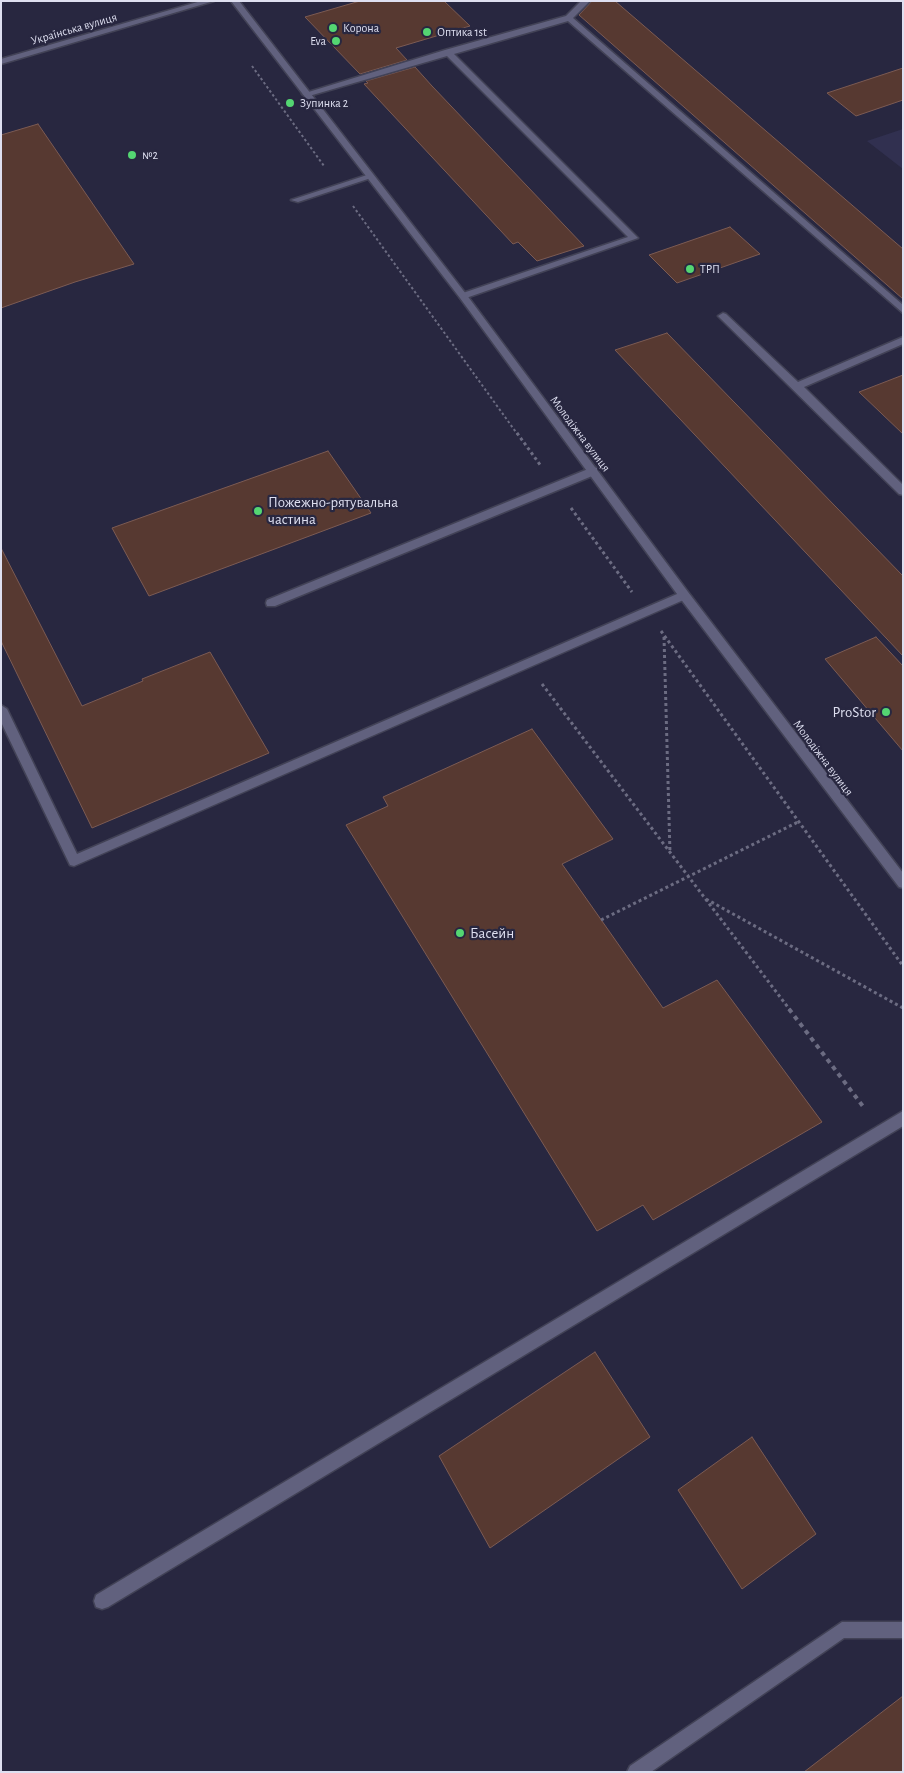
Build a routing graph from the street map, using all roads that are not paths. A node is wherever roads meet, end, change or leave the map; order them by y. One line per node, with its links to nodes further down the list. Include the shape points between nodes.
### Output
1 (210, 1): 6 (street, Українська вулиця)
2 (236, 1): 7 (street, Молодіжна вулиця)
3 (586, 1): 4 (street)
4 (569, 18): 5 (street); 11 (street)
5 (448, 52): 7 (street); 10 (street, via 634,238)
6 (1, 62)
7 (306, 94): 8 (street, Молодіжна вулиця)
8 (370, 177): 9 (street); 10 (street, Молодіжна вулиця)
9 (295, 200)
10 (463, 296): 15 (street, Молодіжна вулиця)
11 (903, 310)
12 (723, 316): 14 (street)
13 (903, 340): 14 (street)
14 (797, 386): 16 (street)
15 (593, 471): 17 (street, Молодіжна вулиця); 18 (street)
16 (903, 491)
17 (684, 595): 19 (street, via 74,861); 20 (street, Молодіжна вулиця)
18 (271, 603)
19 (1, 709)
20 (903, 883)
21 (903, 1118): 22 (street)
22 (102, 1601)
23 (903, 1630): 24 (street, via 842,1630)
24 (636, 1772)

